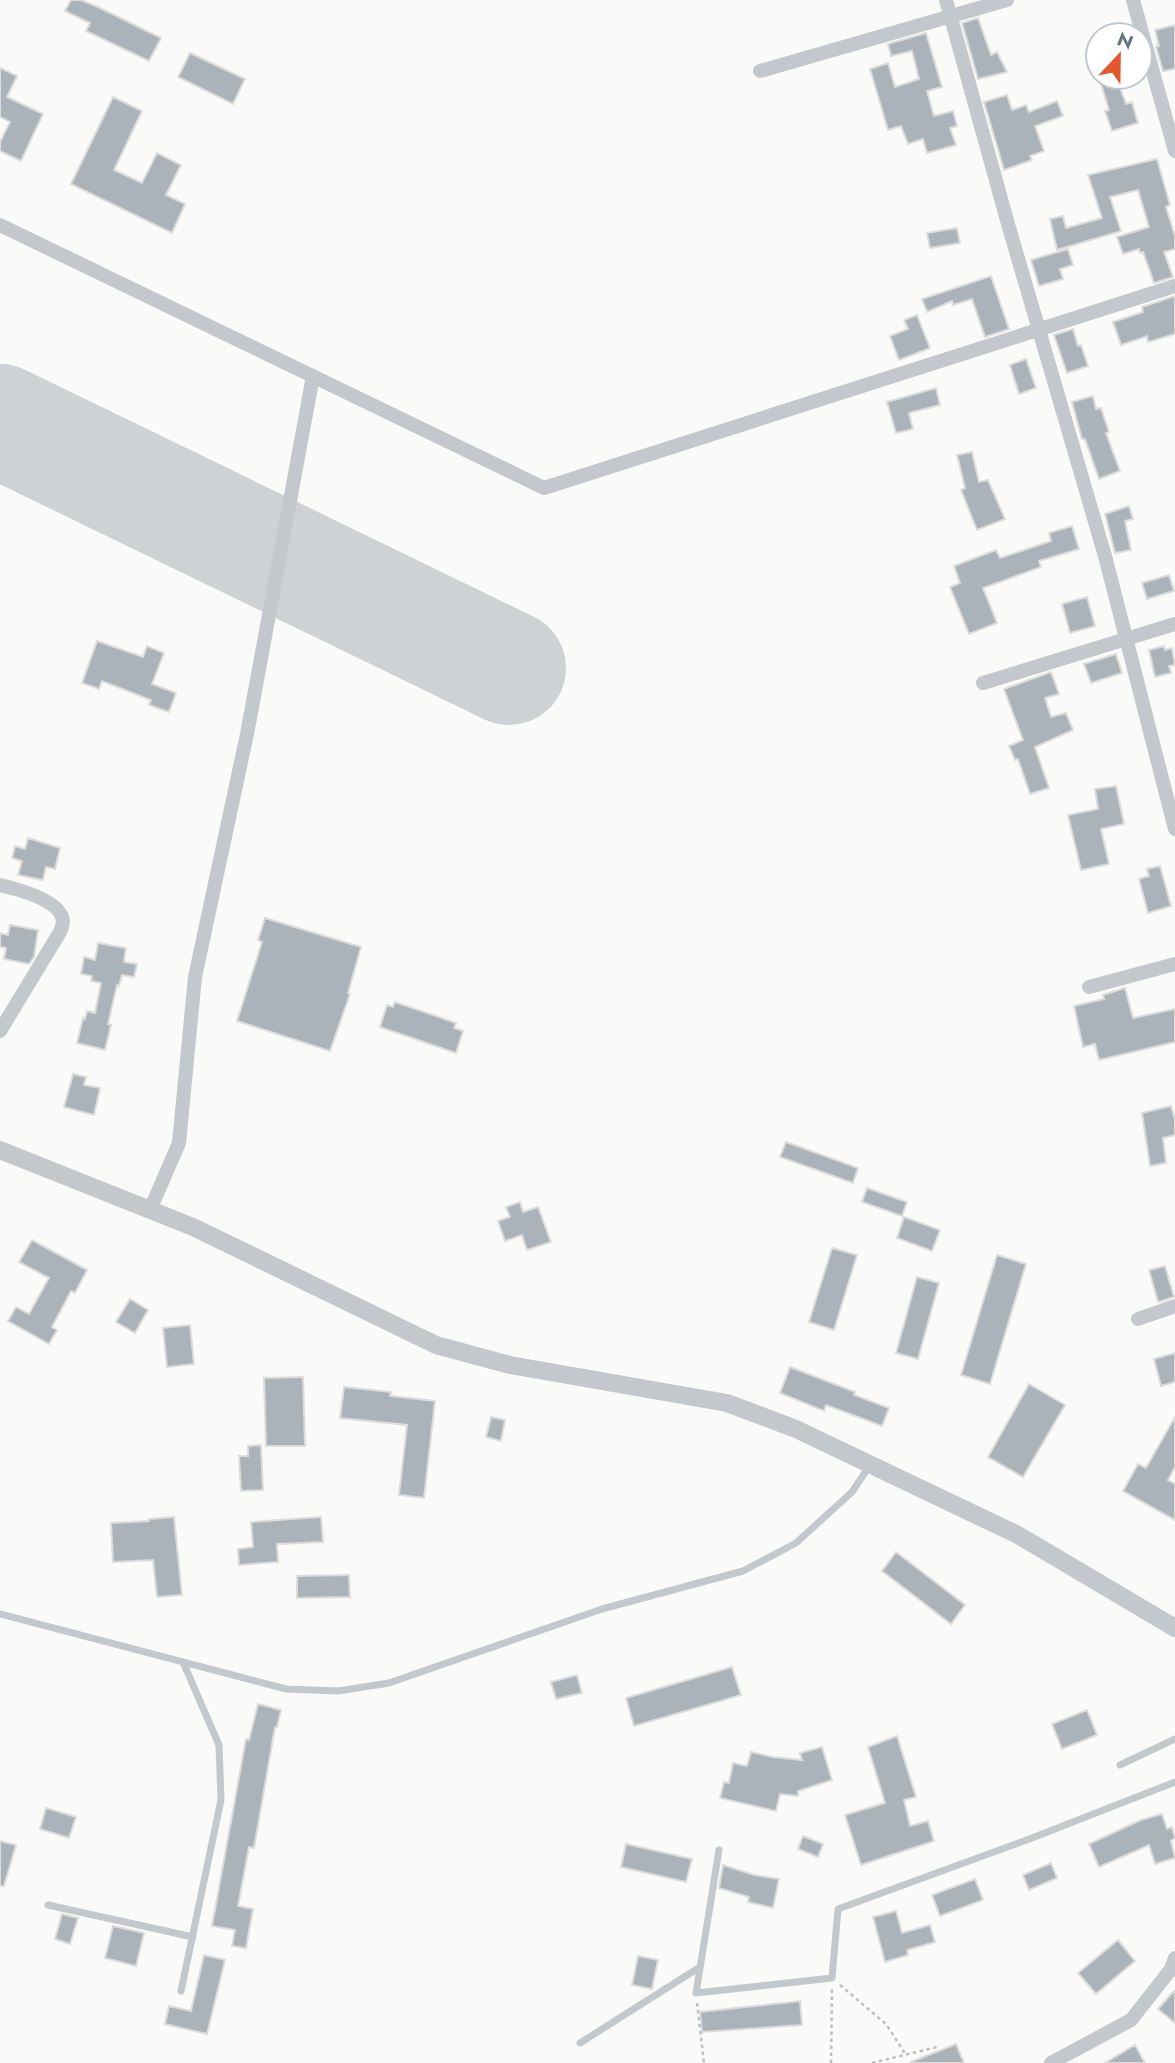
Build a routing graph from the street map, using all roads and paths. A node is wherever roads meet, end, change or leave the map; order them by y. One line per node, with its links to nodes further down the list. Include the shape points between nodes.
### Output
1 (946, 0): 4 (street)
2 (1007, 0): 4 (street)
3 (1133, 0): 6 (street)
4 (951, 18): 5 (street); 9 (street)
5 (760, 71)
6 (1175, 151)
7 (0, 225): 10 (street)
8 (1175, 286): 9 (street)
9 (1039, 329): 10 (street, via 544,488); 12 (street)
10 (313, 376): 20 (street, via 247,734 195,977 179,1143)
11 (1175, 624): 12 (street)
12 (1126, 640): 13 (street); 14 (street)
13 (983, 683)
14 (1175, 829)
15 (0, 885): 18 (street, via 47,901 63,920)
16 (1175, 964): 17 (street)
17 (1089, 987)
18 (0, 1031)
19 (0, 1150): 20 (street)
20 (150, 1210): 23 (street, via 436,1345 510,1365 727,1403)
21 (1175, 1306): 22 (street)
22 (1138, 1320)
23 (870, 1464): 25 (street, via 1018,1535); 26 (lane, via 852,1492 796,1544 743,1571 602,1609 389,1683 338,1690 286,1689)
24 (0, 1614): 26 (lane)
25 (1175, 1628)
26 (183, 1662): 32 (lane, via 219,1745 221,1800)
27 (1175, 1739): 28 (lane)
28 (1119, 1765)
29 (1175, 1782): 35 (lane, via 838,1909)
30 (719, 1850): 34 (lane)
31 (48, 1905): 32 (lane)
32 (193, 1937): 36 (lane)
33 (1173, 1965): 44 (street, via 1130,2020)
34 (700, 1967): 37 (lane); 38 (lane)
35 (832, 1978): 37 (lane); 40 (path, via 886,2024); 42 (path)
36 (181, 1991)
37 (696, 1993): 41 (path)
38 (580, 2043)
39 (937, 2047): 40 (path)
40 (906, 2055): 43 (path)
41 (704, 2063)
42 (831, 2063)
43 (872, 2063)
44 (1051, 2063)

